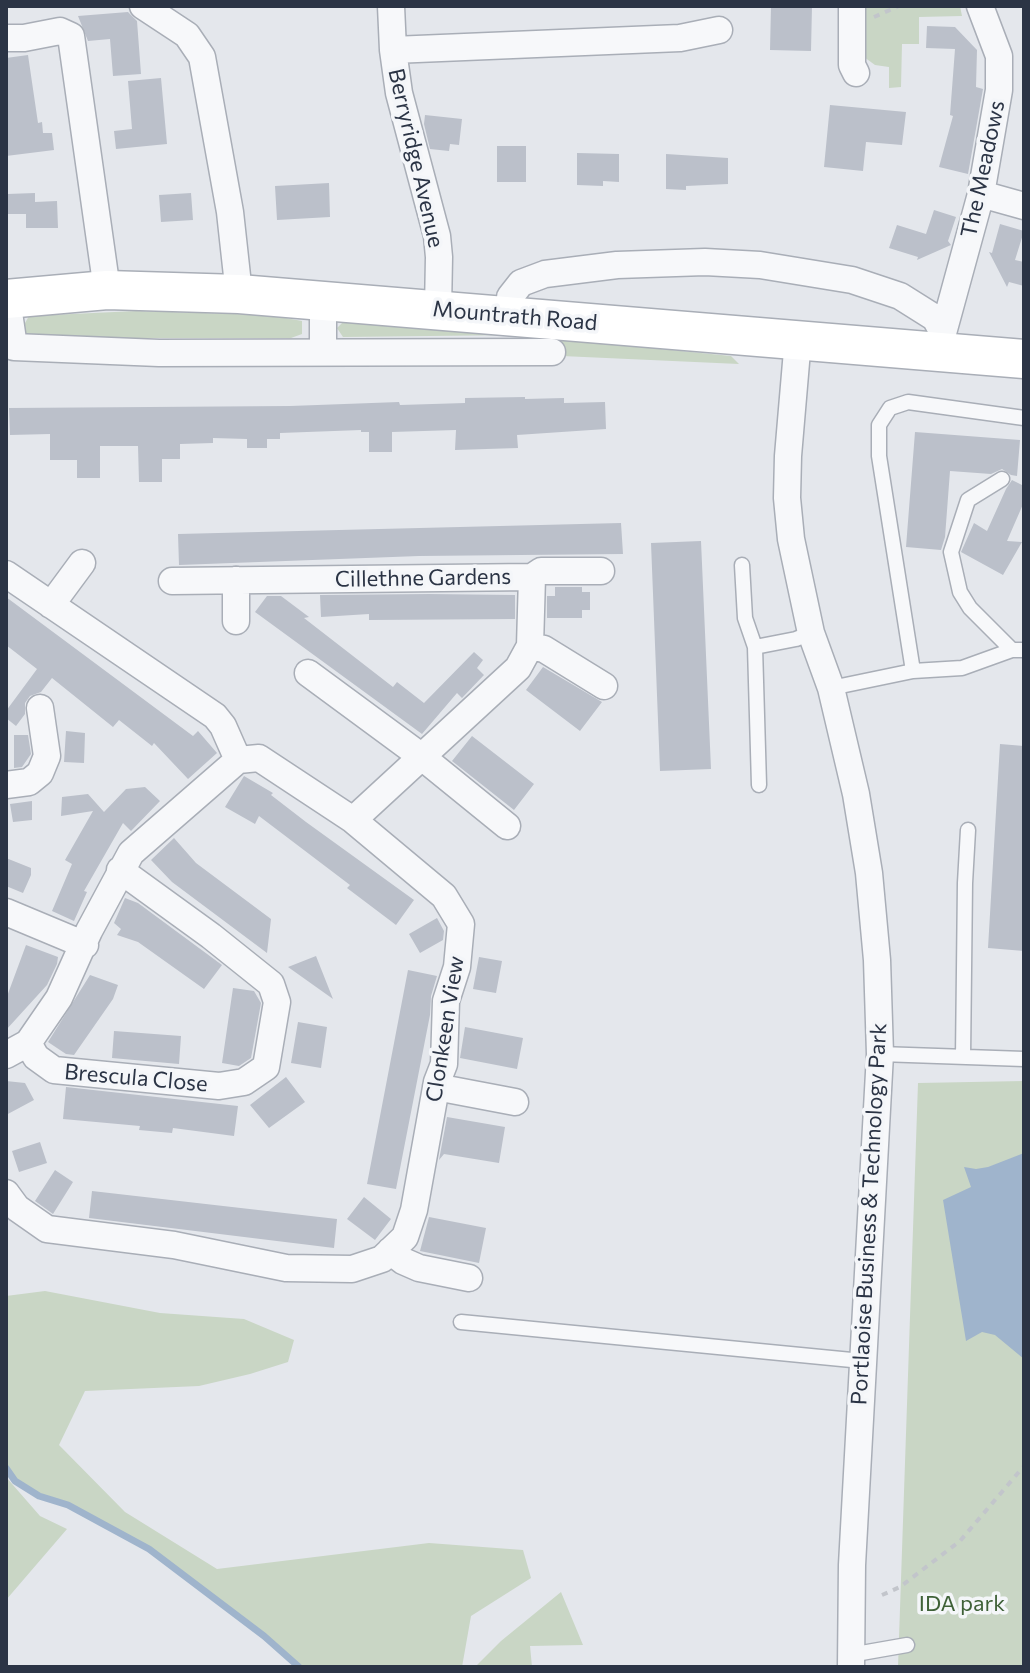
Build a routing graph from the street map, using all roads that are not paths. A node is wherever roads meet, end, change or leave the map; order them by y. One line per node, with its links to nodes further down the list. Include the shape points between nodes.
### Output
1 (143, 6): 12 (street, via 187,35 202,57 228,197)
2 (391, 6): 7 (street, Berryridge Avenue)
3 (852, 6): 8 (street)
4 (980, 6): 9 (street, The Meadows, via 999,56 999,90)
5 (719, 30): 7 (street, via 680,38)
6 (6, 38): 11 (street, via 60,31 71,36)
7 (393, 50): 15 (street, Berryridge Avenue, via 408,131 434,219)
8 (856, 73)
9 (981, 194): 10 (street); 18 (street, The Meadows)
10 (1024, 206)
11 (107, 290): 12 (main road, Mountrath Road); 13 (main road, Mountrath Road)
12 (239, 294): 14 (main road, Mountrath Road)
13 (7, 299): 19 (street, via 14,347 159,353)
14 (323, 301): 15 (main road, Mountrath Road); 19 (street)
15 (438, 309): 16 (main road, Mountrath Road)
16 (510, 316): 17 (main road, Mountrath Road); 18 (street, via 510,297 521,283 545,274 617,265 760,265 852,280 900,296 935,318)
17 (798, 339): 18 (main road, Mountrath Road); 33 (street, Portlaoise Business & Technology Park, via 787,498)
18 (943, 343): 21 (main road, Mountrath Road)
19 (323, 351): 20 (street)
20 (552, 352)
21 (1024, 359)
22 (1024, 418): 37 (lane, via 908,402 890,408 879,425 879,456)
23 (1002, 479): 36 (lane, via 968,500 951,552 960,592 970,608)
24 (82, 563): 31 (street)
25 (742, 565): 35 (lane, via 745,618)
26 (601, 571): 28 (street, via 541,571)
27 (6, 574): 31 (street)
28 (532, 577): 29 (street, Cillethne Gardens); 34 (street, Cillethne Gardens)
29 (236, 580): 30 (street, Cillethne Gardens); 32 (street)
30 (172, 581)
31 (51, 605): 43 (street, via 215,716)
32 (236, 621)
33 (811, 633): 35 (lane); 40 (street, Portlaoise Business & Technology Park)
34 (530, 646): 39 (street, via 544,649); 42 (street, via 518,668)
35 (755, 647): 45 (lane)
36 (1018, 650): 37 (lane, via 962,668)
37 (913, 671): 40 (lane)
38 (308, 673): 42 (street)
39 (604, 686)
40 (831, 688): 53 (street, Portlaoise Business & Technology Park, via 869,873)
41 (40, 708): 44 (street, via 47,756 40,773 29,782)
42 (422, 757): 46 (street); 47 (street)
43 (238, 760): 46 (street, Clonkeen View, via 259,758); 49 (street, Brescula Close, via 131,853)
44 (6, 785)
45 (759, 785)
46 (353, 820): 56 (street, Clonkeen View, via 444,896 461,924 457,967 446,1001 444,1064)
47 (507, 826)
48 (968, 830): 54 (lane)
49 (120, 870): 51 (street, Brescula Close); 52 (street, Brescula Close, via 271,984 277,1002 266,1067 244,1082 219,1086 54,1070)
50 (6, 912): 51 (street)
51 (85, 945): 52 (street, Brescula Close, via 59,998)
52 (17, 1049)
53 (880, 1054): 54 (lane); 62 (street, Portlaoise Business & Technology Park)
54 (963, 1057): 55 (lane)
55 (1024, 1059)
56 (436, 1087): 57 (street); 59 (street, Clonkeen View, via 414,1210 405,1237)
57 (515, 1102)
58 (6, 1193): 59 (street, via 17,1208 47,1229 174,1245 286,1268 352,1269)
59 (390, 1251): 60 (street, via 419,1268)
60 (469, 1278)
61 (461, 1322): 62 (lane)
62 (862, 1361): 64 (street, Portlaoise Business & Technology Park)
63 (907, 1645): 64 (lane)
64 (850, 1661)

